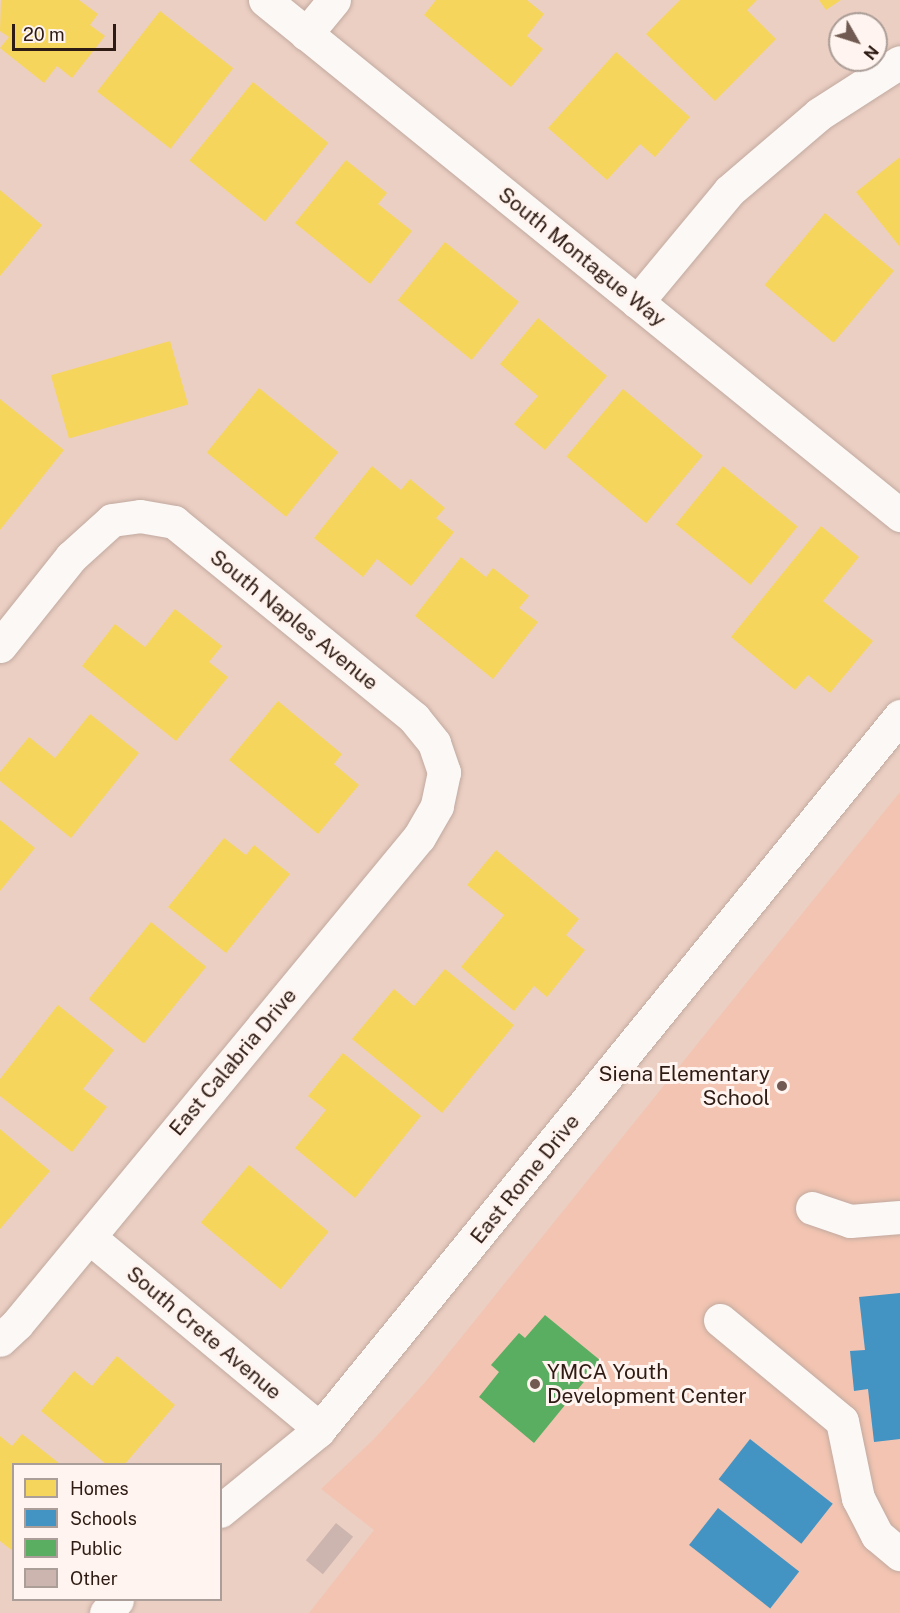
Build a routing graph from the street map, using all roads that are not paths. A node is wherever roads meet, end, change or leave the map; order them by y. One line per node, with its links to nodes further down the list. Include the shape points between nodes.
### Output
1 (265, 0): 3 (street, South Montague Way)
2 (334, 0): 3 (street)
3 (306, 34): 5 (street, South Montague Way)
4 (900, 62): 5 (street, via 819,114 729,191)
5 (637, 302): 6 (street, South Montague Way)
6 (900, 515)
7 (0, 646): 9 (street, South Naples Avenue, via 71,557 112,520 140,516 174,522 414,718 434,743)
8 (900, 716): 15 (street, East Rome Drive)
9 (444, 772): 12 (street, East Calabria Drive, via 437,806 419,837)
10 (812, 1208): 11 (street, via 850,1221)
11 (900, 1217)
12 (88, 1237): 14 (street, East Calabria Drive); 15 (street, South Crete Avenue)
13 (720, 1320): 17 (street, via 842,1421 858,1498 877,1535)
14 (0, 1340)
15 (320, 1429): 16 (street, East Rome Drive)
16 (222, 1509)
17 (900, 1554)
18 (115, 1601): 19 (street)
19 (106, 1613)

